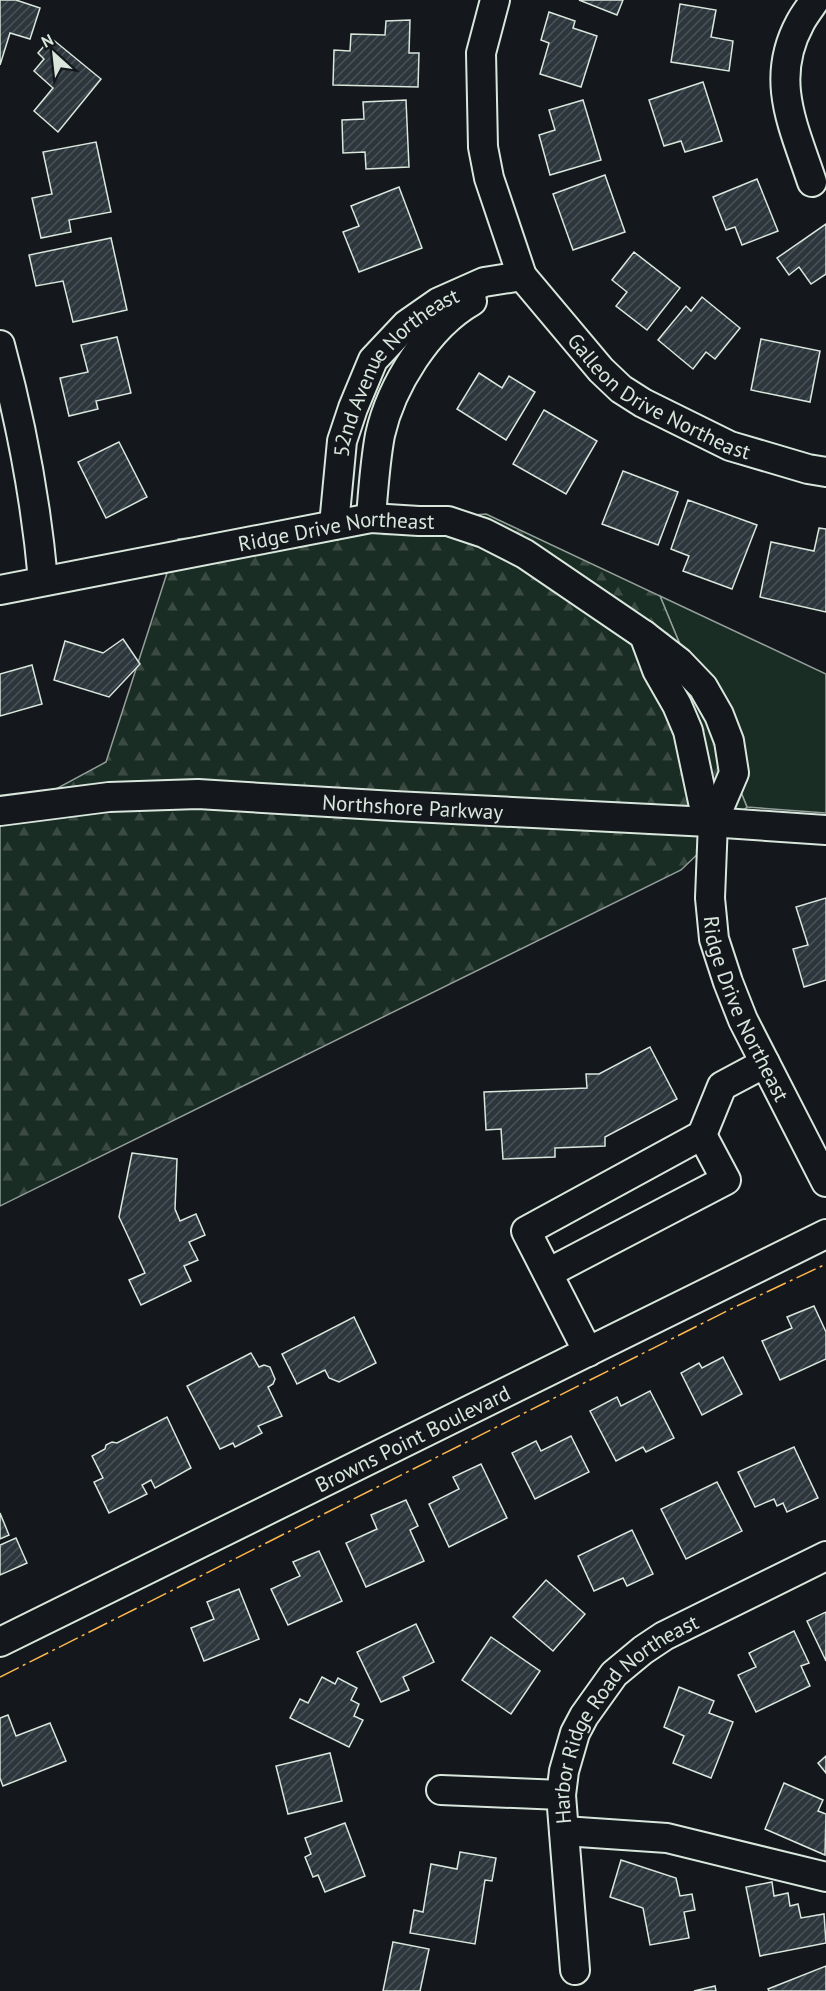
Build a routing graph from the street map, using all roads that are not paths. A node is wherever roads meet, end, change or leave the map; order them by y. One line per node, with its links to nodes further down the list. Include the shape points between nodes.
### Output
1 (495, 0): 4 (street, via 481,53 483,147 489,178)
2 (815, 0): 3 (street, via 790,47 785,86 787,108)
3 (812, 182)
4 (522, 276): 6 (street, Galleon Drive Northeast, via 601,370 643,404 730,446); 7 (street, 52nd Avenue Northeast, via 461,307 420,349 393,396 380,434); 8 (street, 52nd Avenue Northeast, via 484,282 439,302 406,325 373,360 342,441)
5 (0, 345): 9 (street, via 38,525)
6 (826, 472)
7 (371, 518): 8 (street, Ridge Drive Northeast); 11 (street, Ridge Drive Northeast, via 448,521 484,533 525,554)
8 (334, 525): 9 (street, Ridge Drive Northeast)
9 (43, 580): 10 (street, Ridge Drive Northeast)
10 (0, 590)
11 (644, 635): 13 (street, Ridge Drive Northeast, via 688,731 703,802); 13 (street, Ridge Drive Northeast, via 703,687 726,732 734,773)
12 (0, 811): 13 (street, Northshore Parkway, via 109,797 198,794)
13 (713, 822): 14 (street, Northshore Parkway); 15 (street, Ridge Drive Northeast, via 710,898 714,939 740,1011)
14 (826, 830)
15 (765, 1063): 16 (street, via 722,1086); 17 (street, Ridge Drive Northeast)
16 (702, 1136): 19 (street, via 526,1230); 19 (street, via 726,1180)
17 (826, 1182)
18 (826, 1234): 20 (street, Browns Point Boulevard)
19 (548, 1273): 20 (street)
20 (588, 1352): 22 (street, Browns Point Boulevard)
21 (826, 1556): 24 (street, Harbor Ridge Road Northeast, via 664,1636 614,1674 575,1733)
22 (0, 1642)
23 (441, 1790): 24 (street)
24 (561, 1795): 25 (street, Harbor Ridge Road Northeast)
25 (564, 1831): 26 (street, via 667,1838); 27 (street, Harbor Ridge Road Northeast)
26 (826, 1877)
27 (575, 1970)

